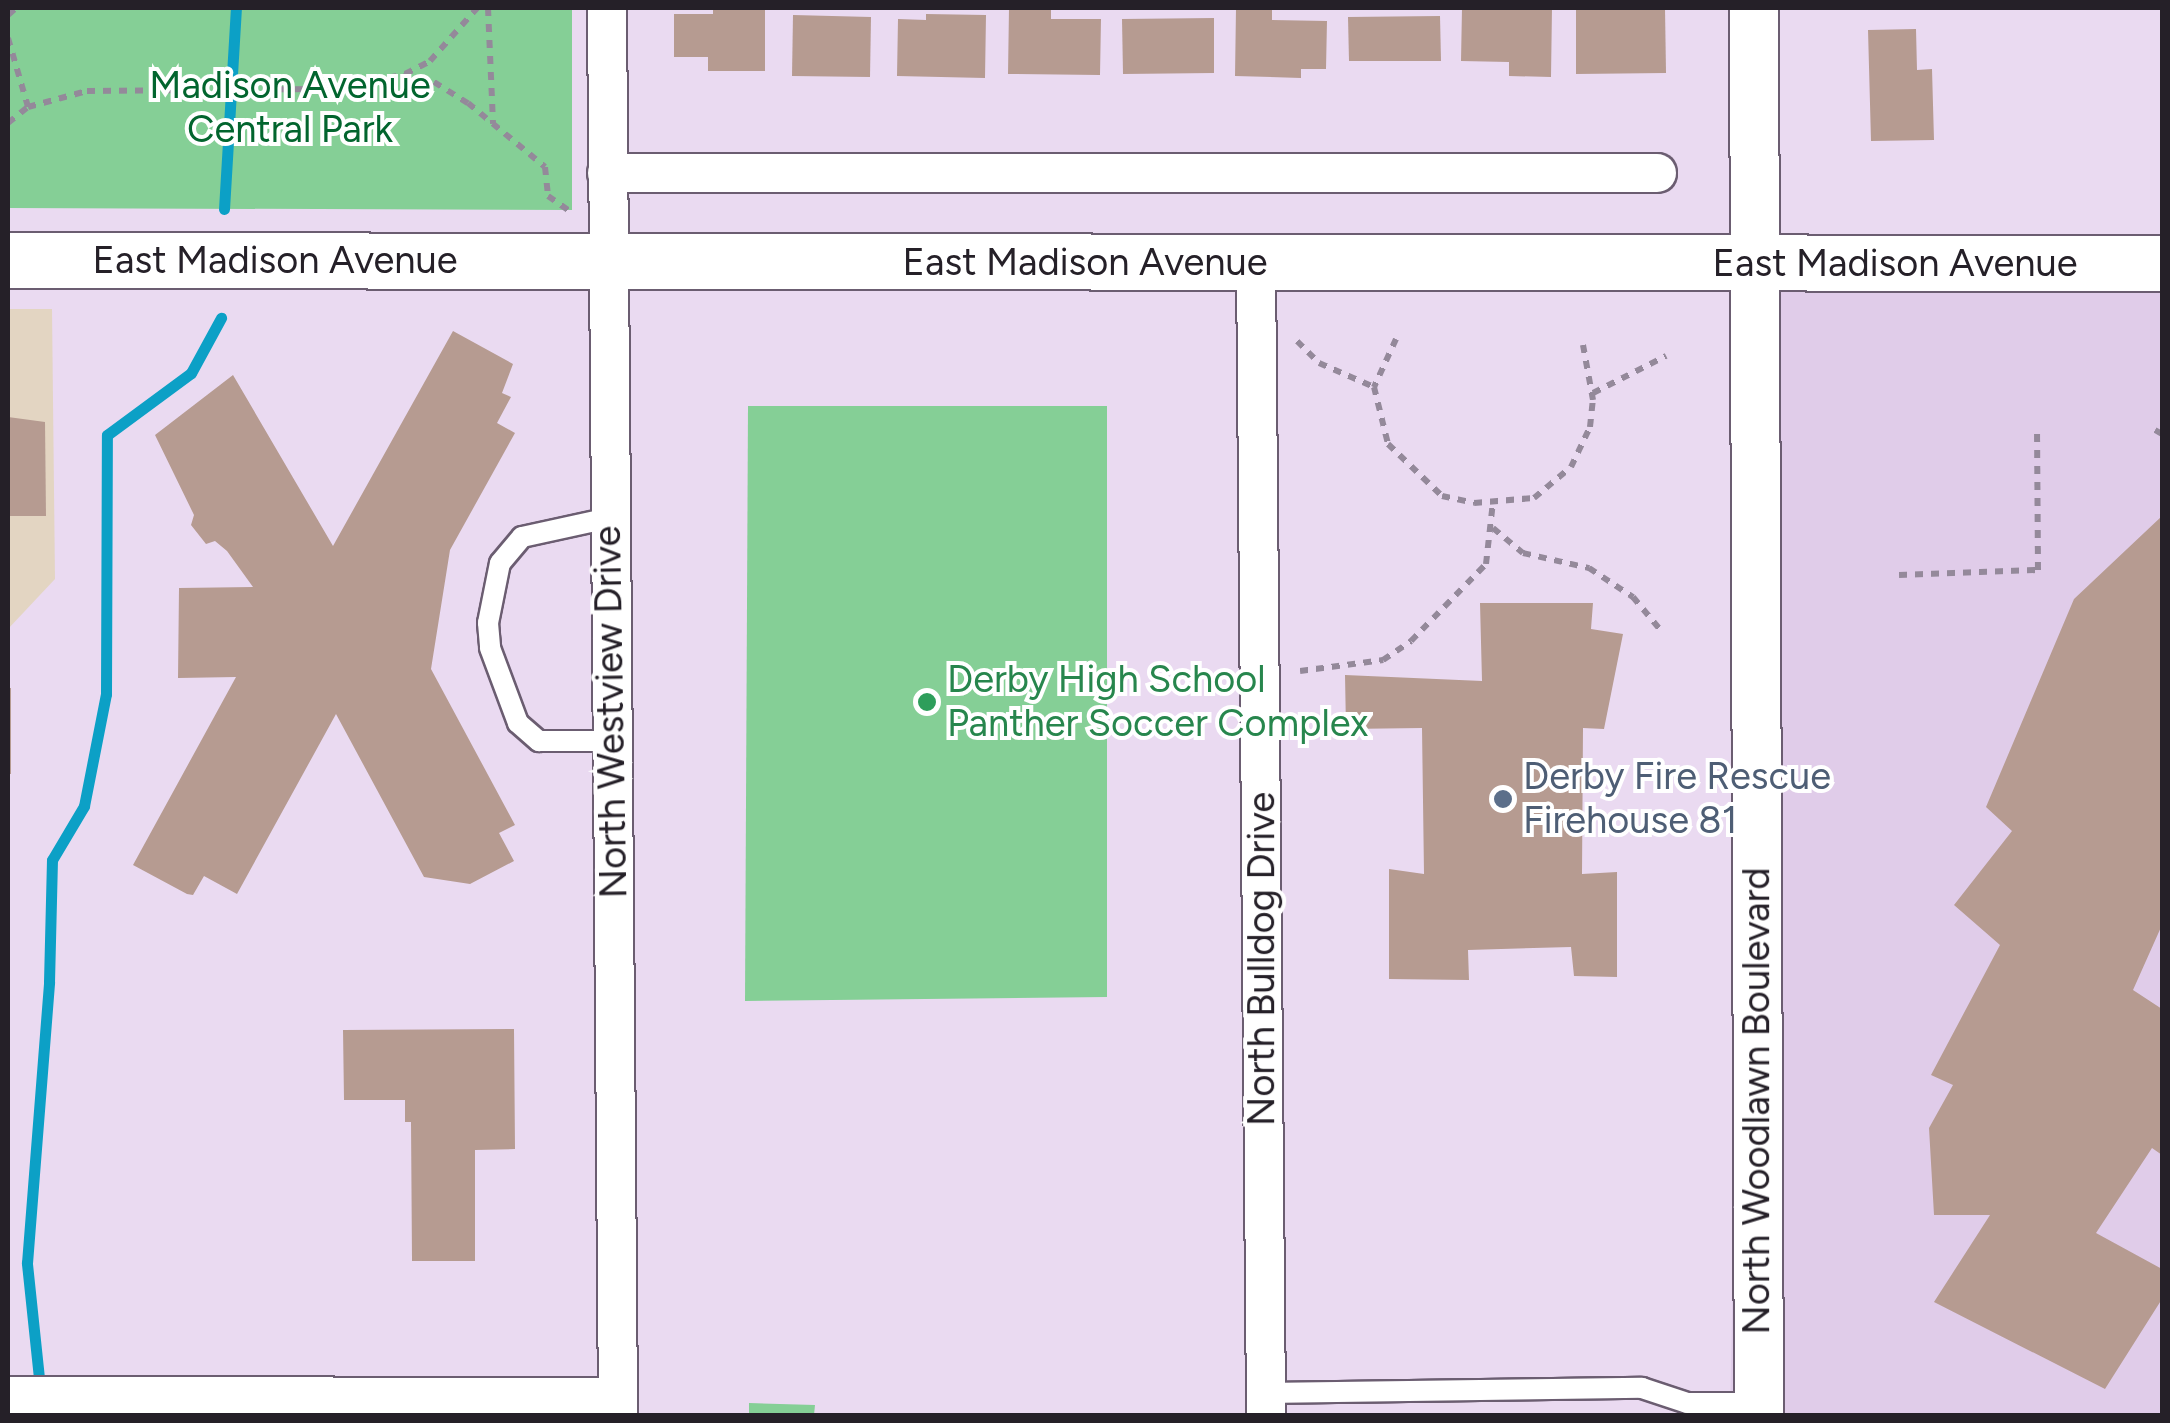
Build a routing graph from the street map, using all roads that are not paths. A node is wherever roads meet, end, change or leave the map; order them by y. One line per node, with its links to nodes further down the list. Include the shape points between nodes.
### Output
1 (607, 8): 3 (street, North Westview Drive)
2 (1754, 8): 9 (street, North Woodlawn Boulevard)
3 (607, 173): 4 (street); 6 (street, North Westview Drive)
4 (1657, 173)
5 (8, 260): 6 (main road, East Madison Avenue)
6 (606, 262): 7 (main road, East Madison Avenue); 10 (street, North Westview Drive)
7 (1256, 263): 9 (main road, East Madison Avenue); 13 (street, North Bulldog Drive)
8 (2162, 263): 9 (main road, East Madison Avenue)
9 (1753, 264): 15 (street, North Woodlawn Boulevard)
10 (609, 518): 11 (street, North Westview Drive); 11 (lane, via 522,537 500,563 488,623 490,648 518,723 539,741)
11 (611, 741): 14 (street, North Westview Drive)
12 (8, 1396): 14 (street)
13 (1266, 1404): 15 (lane, via 1642,1388 1687,1402)
14 (618, 1406)
15 (1759, 1409)

